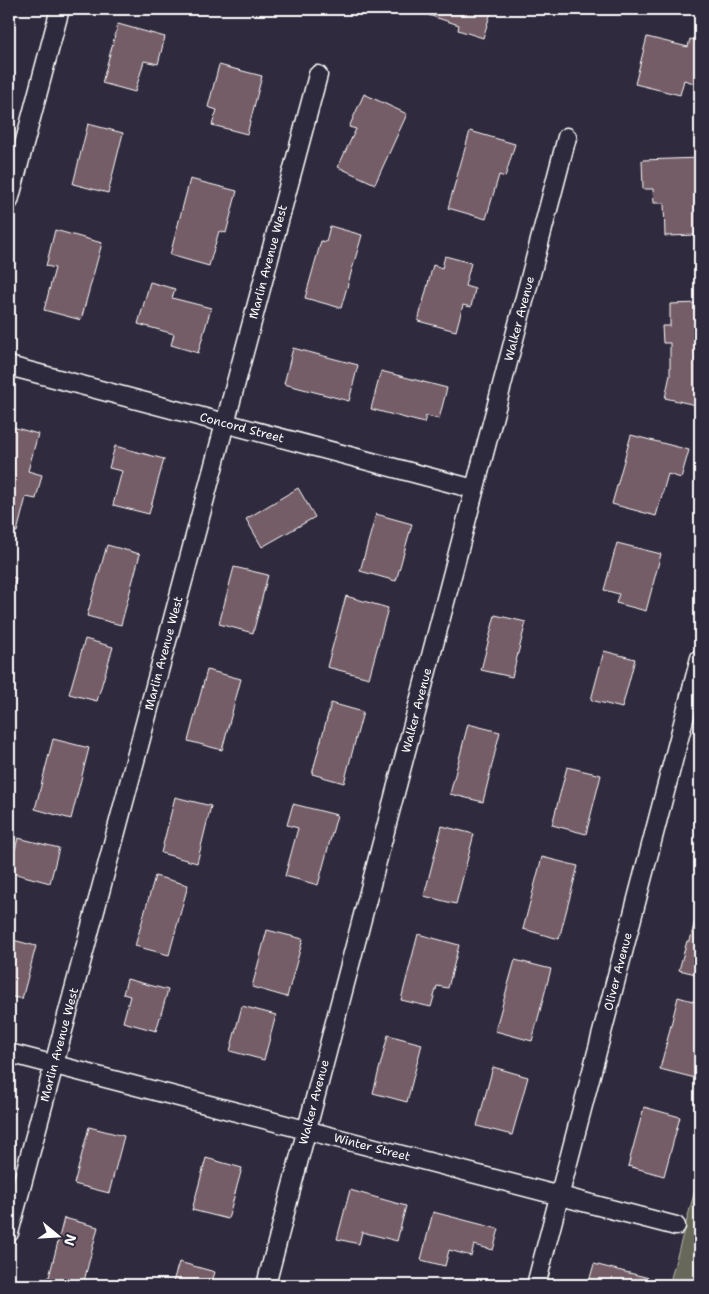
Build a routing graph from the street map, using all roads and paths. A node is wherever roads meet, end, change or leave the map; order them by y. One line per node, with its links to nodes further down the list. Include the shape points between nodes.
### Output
1 (60, 9): 4 (street)
2 (318, 75): 6 (street, Marlin Avenue West)
3 (567, 137): 7 (street, Walker Avenue)
4 (9, 201)
5 (9, 366): 6 (street, Concord Street)
6 (224, 422): 7 (street, Concord Street); 10 (street, Marlin Avenue West)
7 (474, 489): 11 (street, Walker Avenue)
8 (700, 658): 12 (street, Oliver Avenue)
9 (9, 1053): 10 (street, Winter Street)
10 (53, 1065): 11 (street, Winter Street); 14 (street, Marlin Avenue West)
11 (306, 1131): 12 (street, Winter Street); 15 (street, Walker Avenue)
12 (560, 1196): 13 (street, Winter Street); 16 (street, Oliver Avenue)
13 (676, 1226)
14 (9, 1232)
15 (266, 1285)
16 (536, 1285)

